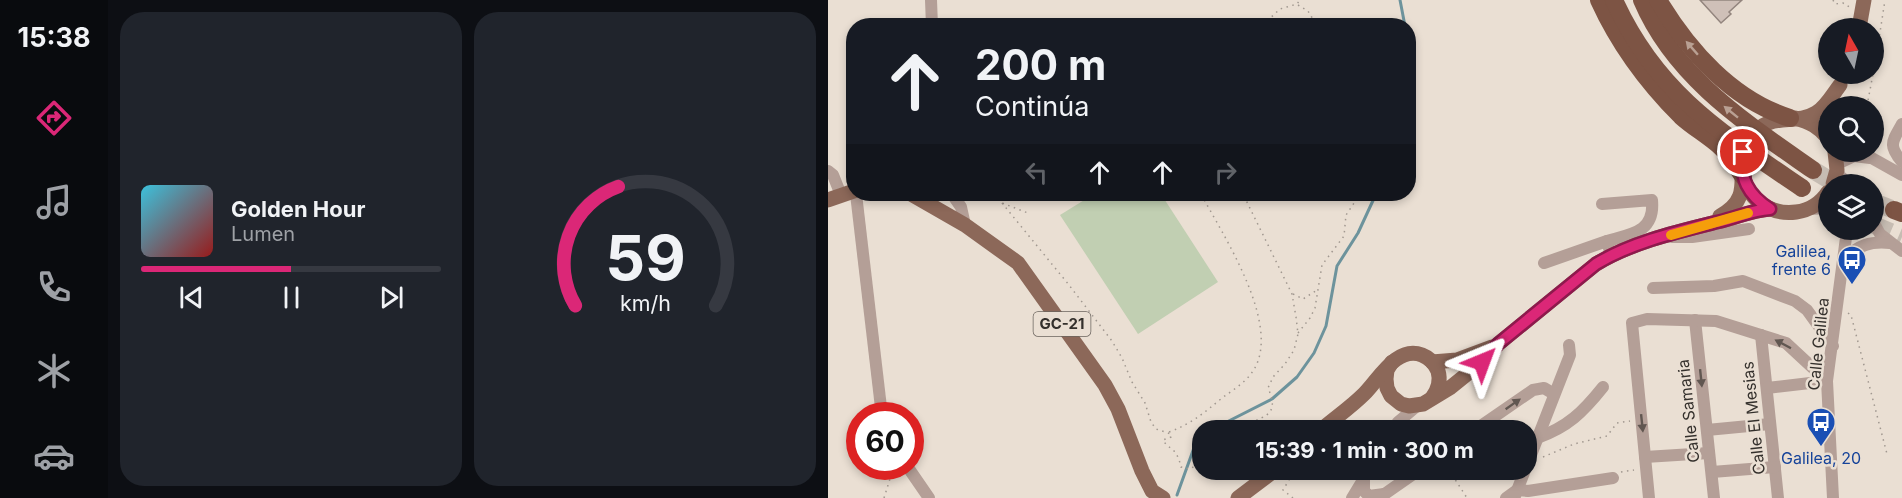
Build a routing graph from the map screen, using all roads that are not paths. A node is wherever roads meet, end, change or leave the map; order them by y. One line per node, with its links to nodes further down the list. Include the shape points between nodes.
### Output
1 (932, 0): 7 (street)
2 (1599, 0): 17 (highway, via 1630,57 1657,90)
3 (1614, 0): 19 (highway, via 1639,46 1665,81 1716,129)
4 (1642, 0): 15 (highway, one-way to 4, via 1709,93 1661,36)
5 (1658, 0): 10 (highway, one-way to 5, via 1765,110 1712,69 1675,28)
6 (1857, 3): 8 (main road)
7 (932, 18)
8 (1858, 18)
9 (1839, 84): 10 (main road, via 1818,112)
10 (1793, 118): 12 (main road); 17 (main road, via 1780,118 1757,130 1749,140)
11 (1902, 124): 14 (street, via 1892,145)
12 (1818, 128)
13 (1880, 162): 18 (street)
14 (1902, 162)
15 (1813, 170)
16 (828, 171): 20 (street)
17 (1743, 171): 26 (main road, via 1749,191); 27 (main road, via 1743,191 1737,204)
18 (1902, 175)
19 (1802, 188)
20 (845, 195)
21 (1818, 199): 26 (main road, via 1809,209 1790,213)
22 (846, 201): 53 (street)
23 (923, 201): 28 (main road, GC-21)
24 (957, 201): 28 (street)
25 (1602, 204): 34 (street, via 1652,200 1649,222)
26 (1770, 209): 27 (main road)
27 (1707, 223): 30 (main road)
28 (965, 225): 76 (main road, GC-21, via 1018,262 1105,385 1152,491)
29 (1749, 229): 30 (street, via 1692,237)
30 (1665, 236): 34 (main road)
31 (1884, 238): 33 (street)
32 (1846, 240): 36 (street, Calle Galilea)
33 (1890, 243): 35 (street); 36 (street, via 1863,244)
34 (1609, 248): 37 (street); 41 (main road, via 1596,264)
35 (1902, 251)
36 (1845, 259): 43 (street, Calle Galilea)
37 (1544, 264)
38 (1653, 288): 43 (street, via 1743,281 1795,301 1807,310)
39 (1695, 320): 40 (street, via 1716,321); 60 (street, Calle Samaria, one-way to 60); 63 (street, one-way to 63, via 1647,319 1632,323)
40 (1761, 335): 46 (street, one-way to 40, via 1786,344); 48 (street, Calle El Mesias)
41 (1498, 344): 45 (main road, via 1471,357); 52 (main road, via 1482,362)
42 (1569, 345): 49 (street, via 1570,355)
43 (1833, 346): 46 (street, Calle Galilea)
44 (1392, 362): 45 (main road, via 1408,353 1417,353); 50 (main road); 51 (main road, via 1386,379)
45 (1432, 362): 52 (main road, via 1439,384)
46 (1827, 381): 48 (street); 83 (street, Calle Galilea)
47 (1604, 387): 61 (street, via 1584,411 1553,433)
48 (1767, 388): 59 (street, Calle El Mesias)
49 (1554, 394): 58 (street, one-way to 49, via 1533,390 1544,388); 61 (street)
50 (1363, 395): 51 (main road); 55 (main road)
51 (1392, 398): 54 (main road); 56 (street)
52 (1432, 398): 54 (main road)
53 (880, 402)
54 (1417, 406): 57 (street)
55 (1333, 420)
56 (1394, 420)
57 (1400, 420)
58 (1490, 420)
59 (1770, 424): 60 (street); 64 (street, Calle El Mesias)
60 (1707, 430): 62 (street, Calle Samaria)
61 (1537, 438)
62 (1709, 453): 63 (street); 65 (street, Calle Samaria)
63 (1646, 463): 80 (street)
64 (1775, 467): 65 (street); 82 (street, Calle El Mesias)
65 (1712, 472): 81 (street, Calle Samaria)
66 (1612, 478): 73 (street)
67 (917, 480): 75 (street)
68 (1263, 480): 77 (main road)
69 (1362, 480): 78 (street)
70 (1365, 480): 74 (street, via 1364,491 1369,496)
71 (1405, 480): 74 (street)
72 (1522, 480): 73 (street)
73 (1516, 494): 79 (street)
74 (1382, 496)
75 (929, 498)
76 (1163, 498)
77 (1238, 498)
78 (1352, 498)
79 (1506, 498)
80 (1649, 498)
81 (1714, 498)
82 (1778, 498)
83 (1833, 498)

